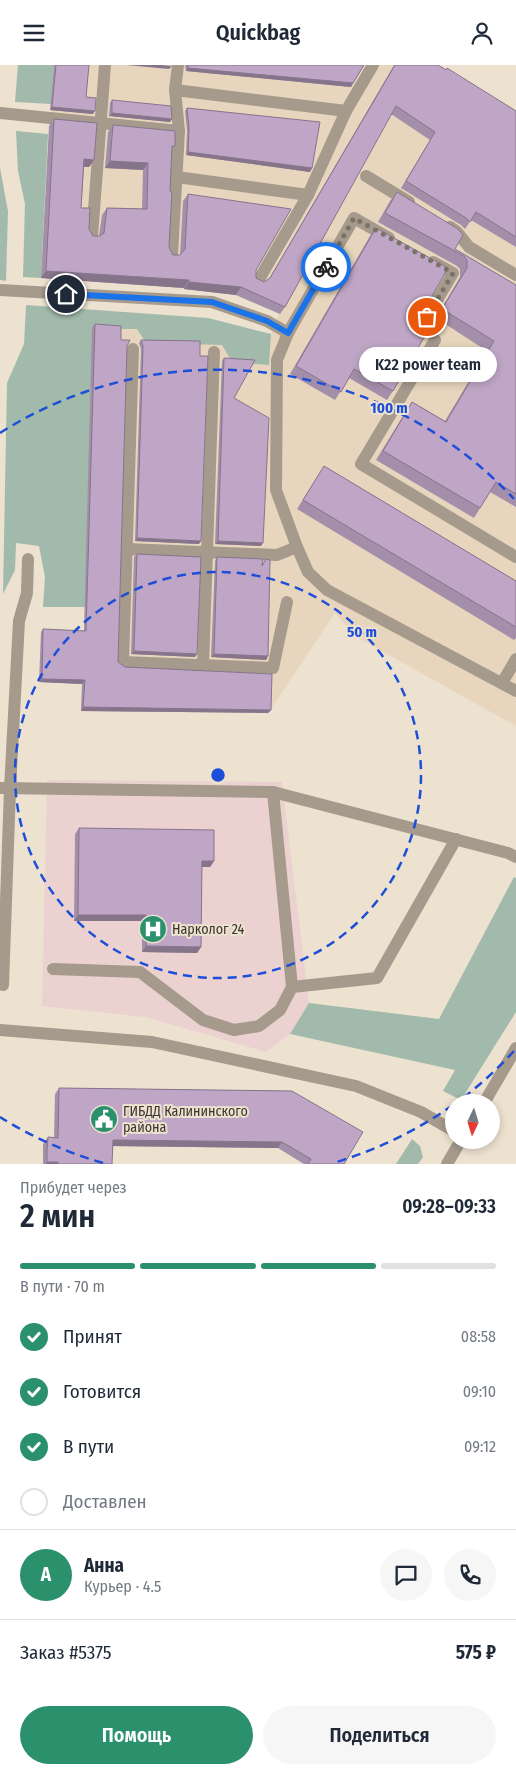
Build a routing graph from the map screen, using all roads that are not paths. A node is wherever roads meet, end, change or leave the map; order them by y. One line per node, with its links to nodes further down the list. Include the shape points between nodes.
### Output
1 (105, 65): 7 (street)
2 (178, 65): 4 (street)
3 (372, 65): 5 (street)
4 (175, 91): 5 (street); 8 (street)
5 (346, 111): 11 (street)
6 (0, 113): 7 (street)
7 (101, 123): 8 (street); 14 (street)
8 (179, 131): 10 (street)
9 (366, 176): 12 (street)
10 (177, 177): 11 (street); 16 (street)
11 (308, 195): 19 (street)
12 (416, 206)
13 (440, 221): 18 (street, via 457,231 469,247)
14 (92, 236)
15 (403, 246): 22 (street, via 354,218)
16 (172, 255)
17 (420, 255): 21 (street, via 453,273)
18 (516, 275)
19 (258, 281)
20 (0, 290): 22 (street, via 212,302 267,321)
21 (427, 317)
22 (288, 333): 26 (street, via 278,360 276,490)
23 (435, 340): 29 (street, via 361,464)
24 (133, 349): 27 (street)
25 (214, 352): 28 (street)
26 (296, 547): 28 (street, via 277,555); 34 (street, via 308,572 327,590)
27 (126, 549): 28 (street); 33 (street, via 123,662)
28 (207, 552): 33 (street)
29 (516, 557)
30 (28, 559): 36 (street, via 27,593 19,621)
31 (287, 602): 33 (street, via 273,668)
32 (516, 659): 34 (street)
33 (203, 665)
34 (502, 683): 35 (street)
35 (516, 691)
36 (5, 789): 37 (street); 41 (street)
37 (273, 791): 38 (street); 42 (street)
38 (456, 839): 39 (street); 42 (street, via 378,978)
39 (516, 857)
40 (53, 969): 42 (street, via 140,972 202,1020 234,1030 259,1027 280,1010)
41 (3, 985)
42 (292, 987)
43 (0, 1031): 46 (street, via 152,1042 356,1086 421,1112)
44 (516, 1048): 45 (street)
45 (489, 1094)
46 (445, 1126)
47 (457, 1149): 48 (street)
48 (451, 1163)

